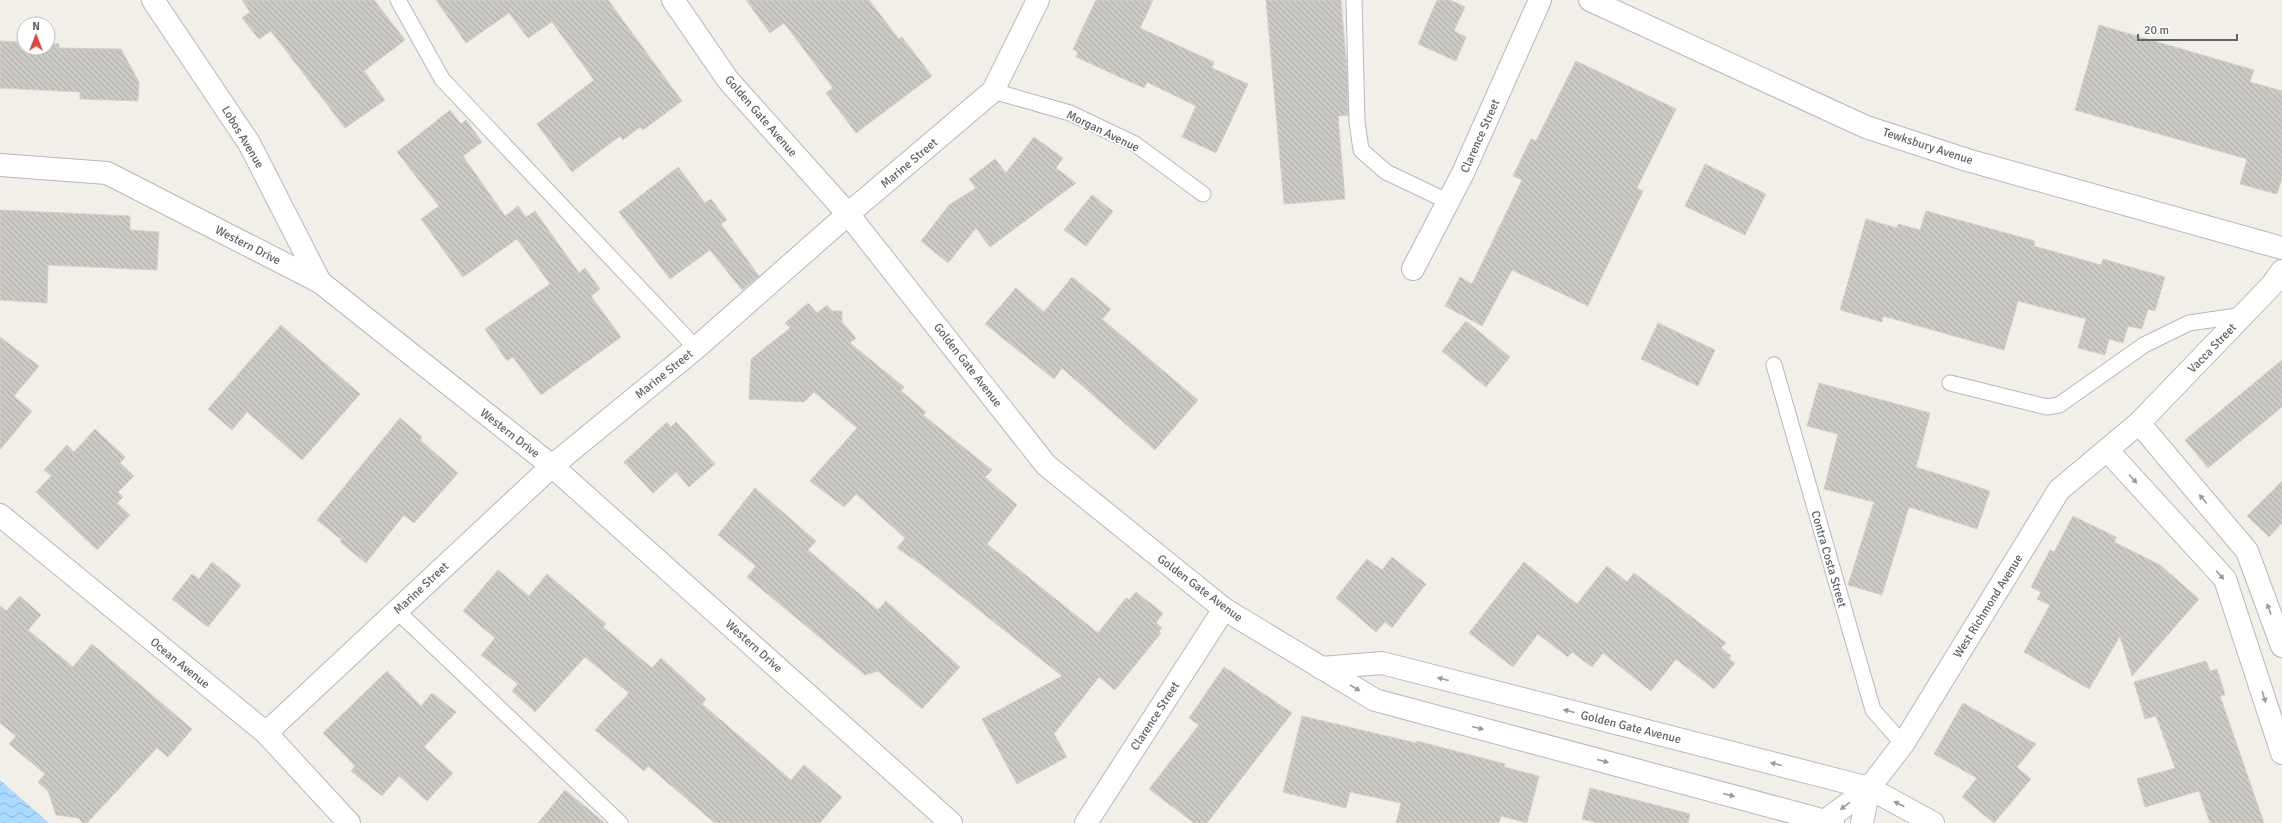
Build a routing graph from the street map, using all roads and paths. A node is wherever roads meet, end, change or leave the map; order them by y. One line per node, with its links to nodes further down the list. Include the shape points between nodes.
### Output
1 (153, 0): 16 (street, Lobos Avenue, via 249,143)
2 (398, 0): 18 (lane, via 442,79)
3 (673, 0): 12 (street, Golden Gate Avenue, via 728,80)
4 (1038, 0): 8 (street, Marine Street)
5 (1354, 0): 11 (lane, via 1357,122 1361,150 1386,172)
6 (1540, 0): 11 (street, Clarence Street)
7 (1590, 0): 13 (street, Tewksbury Avenue, via 1866,127 1967,160)
8 (993, 92): 10 (lane, Morgan Avenue, via 1070,113 1135,144); 12 (street, Marine Street)
9 (0, 165): 16 (street, Western Drive, via 107,173)
10 (1203, 194)
11 (1449, 202): 14 (street, Clarence Street)
12 (848, 214): 18 (street, Marine Street); 25 (street, Golden Gate Avenue, via 1046,465)
13 (2282, 248)
14 (1413, 269)
15 (2282, 271): 17 (street, Vacca Street)
16 (320, 282): 23 (street, Western Drive)
17 (2244, 315): 20 (lane, via 2189,323 2144,345 2059,405 2047,407); 21 (street, Vacca Street)
18 (696, 348): 23 (street, Marine Street)
19 (1774, 365): 30 (lane, Contra Costa Street, via 1872,710)
20 (1950, 383)
21 (2139, 423): 22 (street, West Richmond Avenue); 27 (street, one-way to 21, via 2247,551)
22 (2107, 450): 30 (street, West Richmond Avenue, via 2059,490); 31 (street, one-way to 31, via 2225,579)
23 (552, 466): 26 (street, Marine Street); 36 (street, Western Drive)
24 (0, 515): 29 (street, Ocean Avenue)
25 (1224, 609): 28 (street, Golden Gate Avenue); 37 (street, Clarence Street)
26 (397, 611): 29 (street, Marine Street); 35 (lane)
27 (2282, 646)
28 (1321, 668): 32 (street, Golden Gate Avenue, one-way to 28, via 1382,664); 33 (street, Golden Gate Avenue, one-way to 33, via 1375,700)
29 (266, 733): 34 (street, Ocean Avenue)
30 (1902, 744): 32 (street, West Richmond Avenue)
31 (2282, 753)
32 (1875, 781): 33 (street, one-way to 33); 38 (street); 39 (street, Golden Gate Avenue, one-way to 32)
33 (1827, 822)
34 (349, 823)
35 (620, 823)
36 (951, 823)
37 (1086, 823)
38 (1862, 823)
39 (1933, 823)

